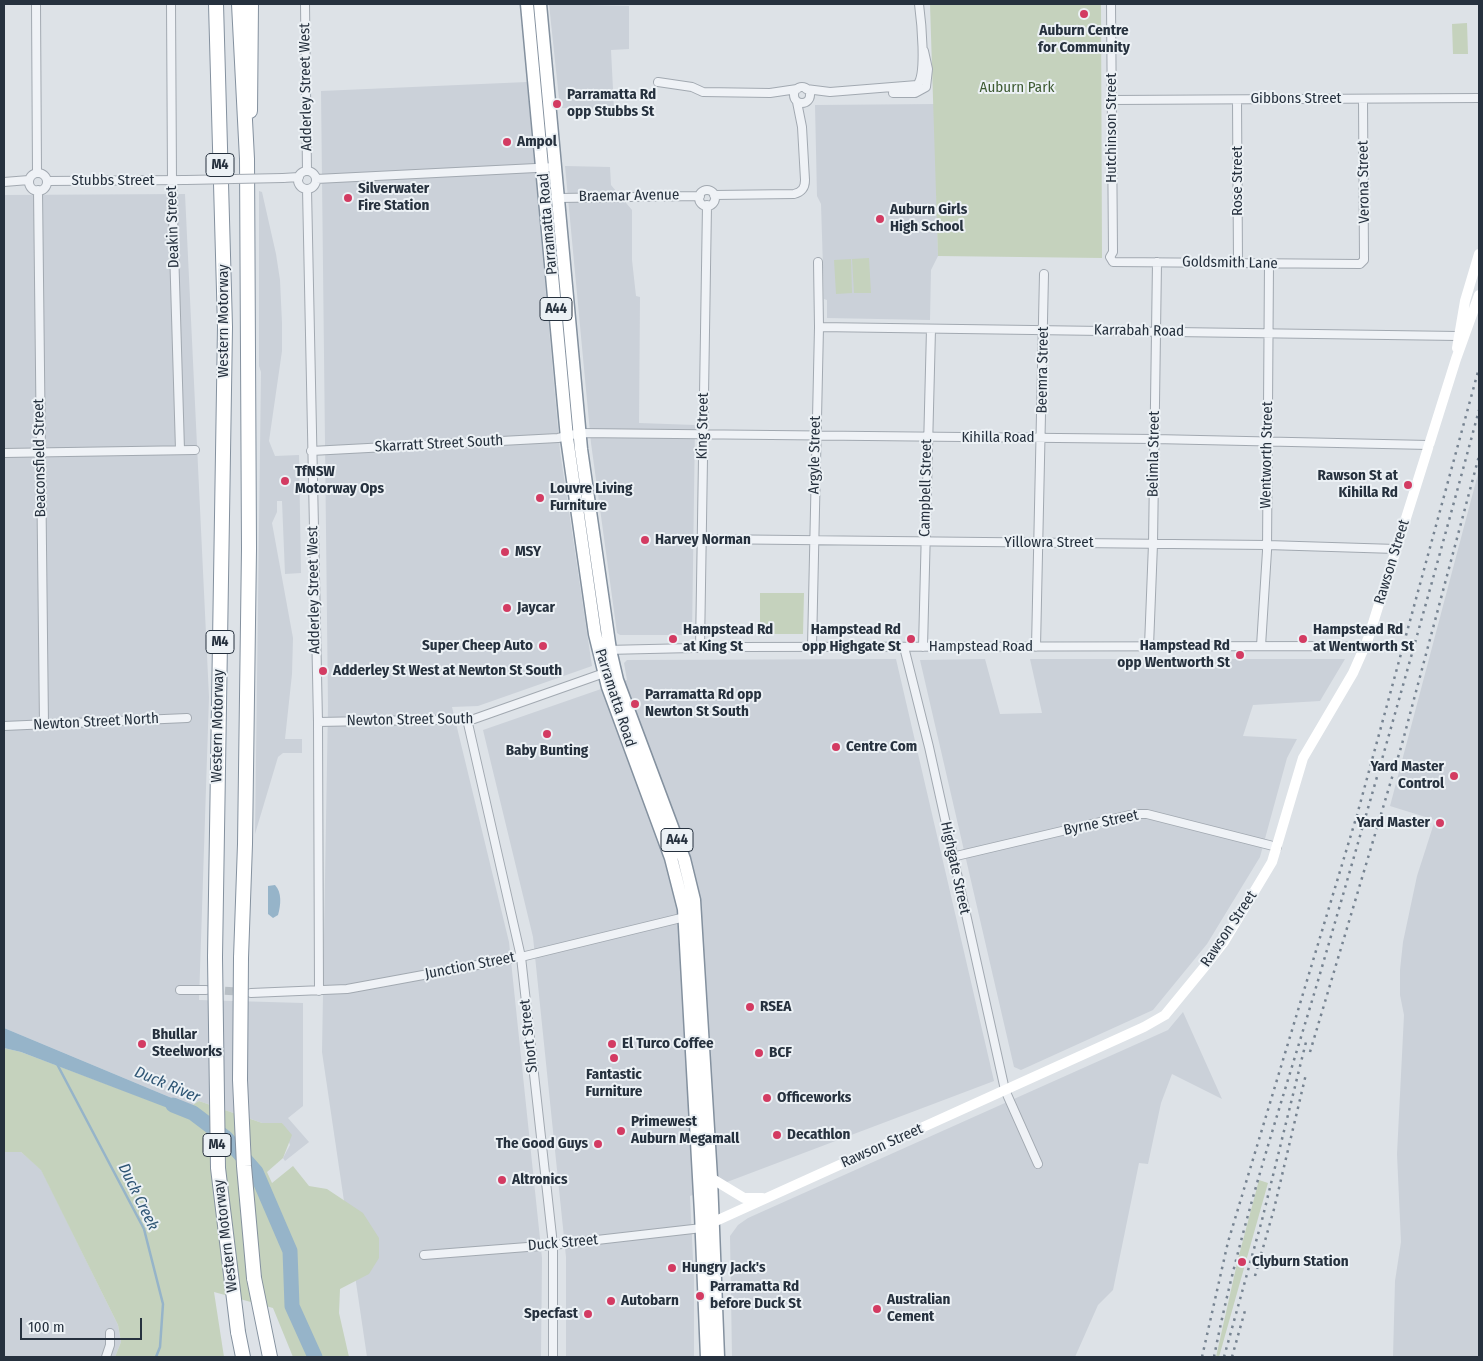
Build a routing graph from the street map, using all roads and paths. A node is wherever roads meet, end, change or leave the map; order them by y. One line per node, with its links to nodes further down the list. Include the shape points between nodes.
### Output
1 (36, 4): 27 (street)
2 (171, 4): 31 (street, Deakin Street)
3 (216, 4): 107 (highway, Western Motorway / M4, bridge, via 225,327 214,957 218,1168)
4 (239, 4): 23 (highway, Western Motorway / M4)
5 (251, 4): 23 (highway, M4, via 252,93)
6 (305, 4): 26 (street, Adderley Street West)
7 (528, 4): 25 (highway, Parramatta Road / A44)
8 (540, 4): 24 (highway, Parramatta Road / A44)
9 (919, 4): 14 (street, via 924,81 914,86)
10 (1111, 4): 20 (street, Hutchinson Street)
11 (658, 82): 15 (street, via 703,92)
12 (797, 89): 13 (street); 15 (street); 18 (street)
13 (806, 89): 14 (street); 19 (street)
14 (830, 92): 19 (street)
15 (770, 93): 18 (street)
16 (1479, 98): 17 (street, Gibbons Street)
17 (1363, 99): 21 (street, Gibbons Street); 46 (street, Verona Street, via 1364,260)
18 (796, 100): 19 (street); 22 (street)
19 (808, 100): 22 (street)
20 (1112, 100): 21 (street, Gibbons Street); 40 (street, Hutchinson Street)
21 (1237, 100): 44 (street, Rose Street)
22 (802, 127): 36 (street, via 805,186 801,191 794,194)
23 (247, 159): 109 (highway, Western Motorway / M4, bridge, via 249,549 240,1080 244,1166)
24 (556, 167): 25 (street); 38 (highway, Parramatta Road / A44)
25 (542, 168): 29 (street); 60 (highway, Parramatta Road / A44)
26 (307, 171): 28 (street); 29 (street)
27 (37, 173): 30 (street); 32 (street)
28 (299, 177): 31 (street, Stubbs Street, bridge); 34 (street, via 300,185)
29 (316, 178): 34 (street, via 314,186)
30 (29, 180): 33 (street); 35 (street, via 31,187)
31 (172, 180): 32 (street, Stubbs Street); 65 (street, Deakin Street)
32 (47, 181): 35 (street, via 44,188)
33 (4, 182)
34 (307, 189): 67 (street, Adderley Street West)
35 (38, 190): 68 (street, Beaconsfield Street)
36 (714, 195): 37 (street, via 708,190); 39 (street, via 713,202)
37 (700, 196): 38 (street, Braemar Avenue); 39 (street, via 701,202)
38 (558, 198): 56 (highway, Parramatta Road / A44)
39 (707, 205): 57 (street, King Street)
40 (1113, 252): 43 (street, Goldsmith Lane, via 1110,257 1113,262)
41 (1479, 254): 54 (main road, Rawson Street)
42 (818, 262): 49 (street, Argyle Street)
43 (1156, 262): 44 (street, Goldsmith Lane); 52 (street, Belimla Street)
44 (1238, 263): 45 (street, Goldsmith Lane)
45 (1269, 264): 46 (street, Goldsmith Lane); 53 (street, Wentworth Street)
46 (1360, 264)
47 (1044, 274): 51 (street, Beemra Street)
48 (1479, 295): 55 (main road, Rawson Street)
49 (819, 327): 50 (street, Karrabah Road); 58 (street, Argyle Street)
50 (931, 328): 51 (street, Karrabah Road); 59 (street, Campbell Street)
51 (1043, 330): 52 (street, Karrabah Road); 61 (street, Beemra Street)
52 (1156, 331): 53 (street, Karrabah Road); 62 (street, Belimla Street)
53 (1269, 332): 54 (street, Karrabah Road); 63 (street, Wentworth Street)
54 (1458, 336): 55 (main road, Rawson Street)
55 (1456, 359): 64 (main road, Rawson Street)
56 (580, 433): 57 (street, Kihilla Road); 60 (street, Kihilla Road); 85 (highway, Parramatta Road / A44)
57 (703, 434): 58 (street, Kihilla Road); 70 (street, King Street)
58 (815, 436): 59 (street, Kihilla Road); 71 (street, Argyle Street)
59 (927, 437): 61 (street, Kihilla Road); 72 (street, Campbell Street)
60 (567, 438): 67 (street, Skarratt Street South); 85 (highway, Parramatta Road / A44)
61 (1042, 438): 62 (street, Kihilla Road); 73 (street, Beemra Street)
62 (1154, 439): 63 (street, Kihilla Road); 74 (street, Belimla Street)
63 (1267, 440): 64 (street, Kihilla Road); 75 (street, Wentworth Street)
64 (1429, 445): 76 (main road, Rawson Street)
65 (180, 450): 66 (street); 68 (street)
66 (194, 450)
67 (311, 451): 89 (street, Adderley Street West)
68 (40, 452): 69 (street); 90 (street, Beaconsfield Street)
69 (4, 453)
70 (701, 539): 71 (street, Yillowra Street); 83 (street, King Street)
71 (814, 540): 72 (street, Yillowra Street); 80 (street, Argyle Street)
72 (925, 542): 73 (street, Yillowra Street); 82 (street, Campbell Street)
73 (1039, 543): 74 (street, Yillowra Street); 77 (street, Beemra Street)
74 (1153, 544): 75 (street, Yillowra Street); 78 (street, Belimla Street)
75 (1266, 545): 76 (street, Yillowra Street); 79 (street, Wentworth Street)
76 (1396, 549): 84 (main road, Rawson Street)
77 (1036, 646): 78 (street, Hampstead Road); 82 (street, Hampstead Road)
78 (1149, 646): 79 (street, Hampstead Road)
79 (1261, 646): 84 (street, Hampstead Road)
80 (812, 647): 81 (street, Hampstead Road); 83 (street, Hampstead Road)
81 (904, 647): 82 (street, Hampstead Road); 93 (street, Highgate Street)
82 (923, 647)
83 (700, 648): 85 (street, Hampstead Road)
84 (1364, 649): 92 (main road, Rawson Street, via 1303,758)
85 (604, 651): 86 (highway, Parramatta Road / A44)
86 (609, 672): 88 (street, Newton Street South, via 482,718); 94 (highway, Parramatta Road / A44, via 679,882); 102 (highway, Parramatta Road / A44, via 684,859 694,900)
87 (187, 718): 90 (street, Newton Street North)
88 (467, 719): 89 (street, Newton Street South); 95 (street, Short Street)
89 (318, 722): 98 (street, Adderley Street West)
90 (44, 725): 91 (street, Newton Street North)
91 (4, 726)
92 (1277, 847): 93 (street, Byrne Street, via 1147,814 1134,814); 100 (main road, Rawson Street, via 1272,862 1224,942 1165,1015)
93 (952, 857): 100 (street, Highgate Street)
94 (685, 917): 95 (street, Junction Street); 104 (highway, Parramatta Road / A44)
95 (521, 957): 98 (street, Junction Street); 105 (street, Short Street)
96 (180, 990): 97 (street)
97 (206, 990)
98 (319, 992): 99 (street, Junction Street)
99 (251, 993)
100 (1005, 1090): 101 (street, Highgate Street); 103 (main road, Rawson Street)
101 (1038, 1164)
102 (711, 1178): 103 (main road, via 744,1198); 104 (highway, Parramatta Road / A44)
103 (765, 1198): 104 (main road, Rawson Street)
104 (707, 1226): 105 (street, Duck Street); 114 (highway, Parramatta Road / A44); 115 (highway, Parramatta Road / A44)
105 (552, 1245): 106 (street, Duck Street); 113 (street, Short Street)
106 (424, 1255)
107 (238, 1332): 111 (highway, M4); 112 (highway, Western Motorway / M4)
108 (110, 1333): 110 (street)
109 (264, 1355)
110 (106, 1357)
111 (238, 1357)
112 (243, 1357)
113 (553, 1357)
114 (706, 1357)
115 (718, 1357)

